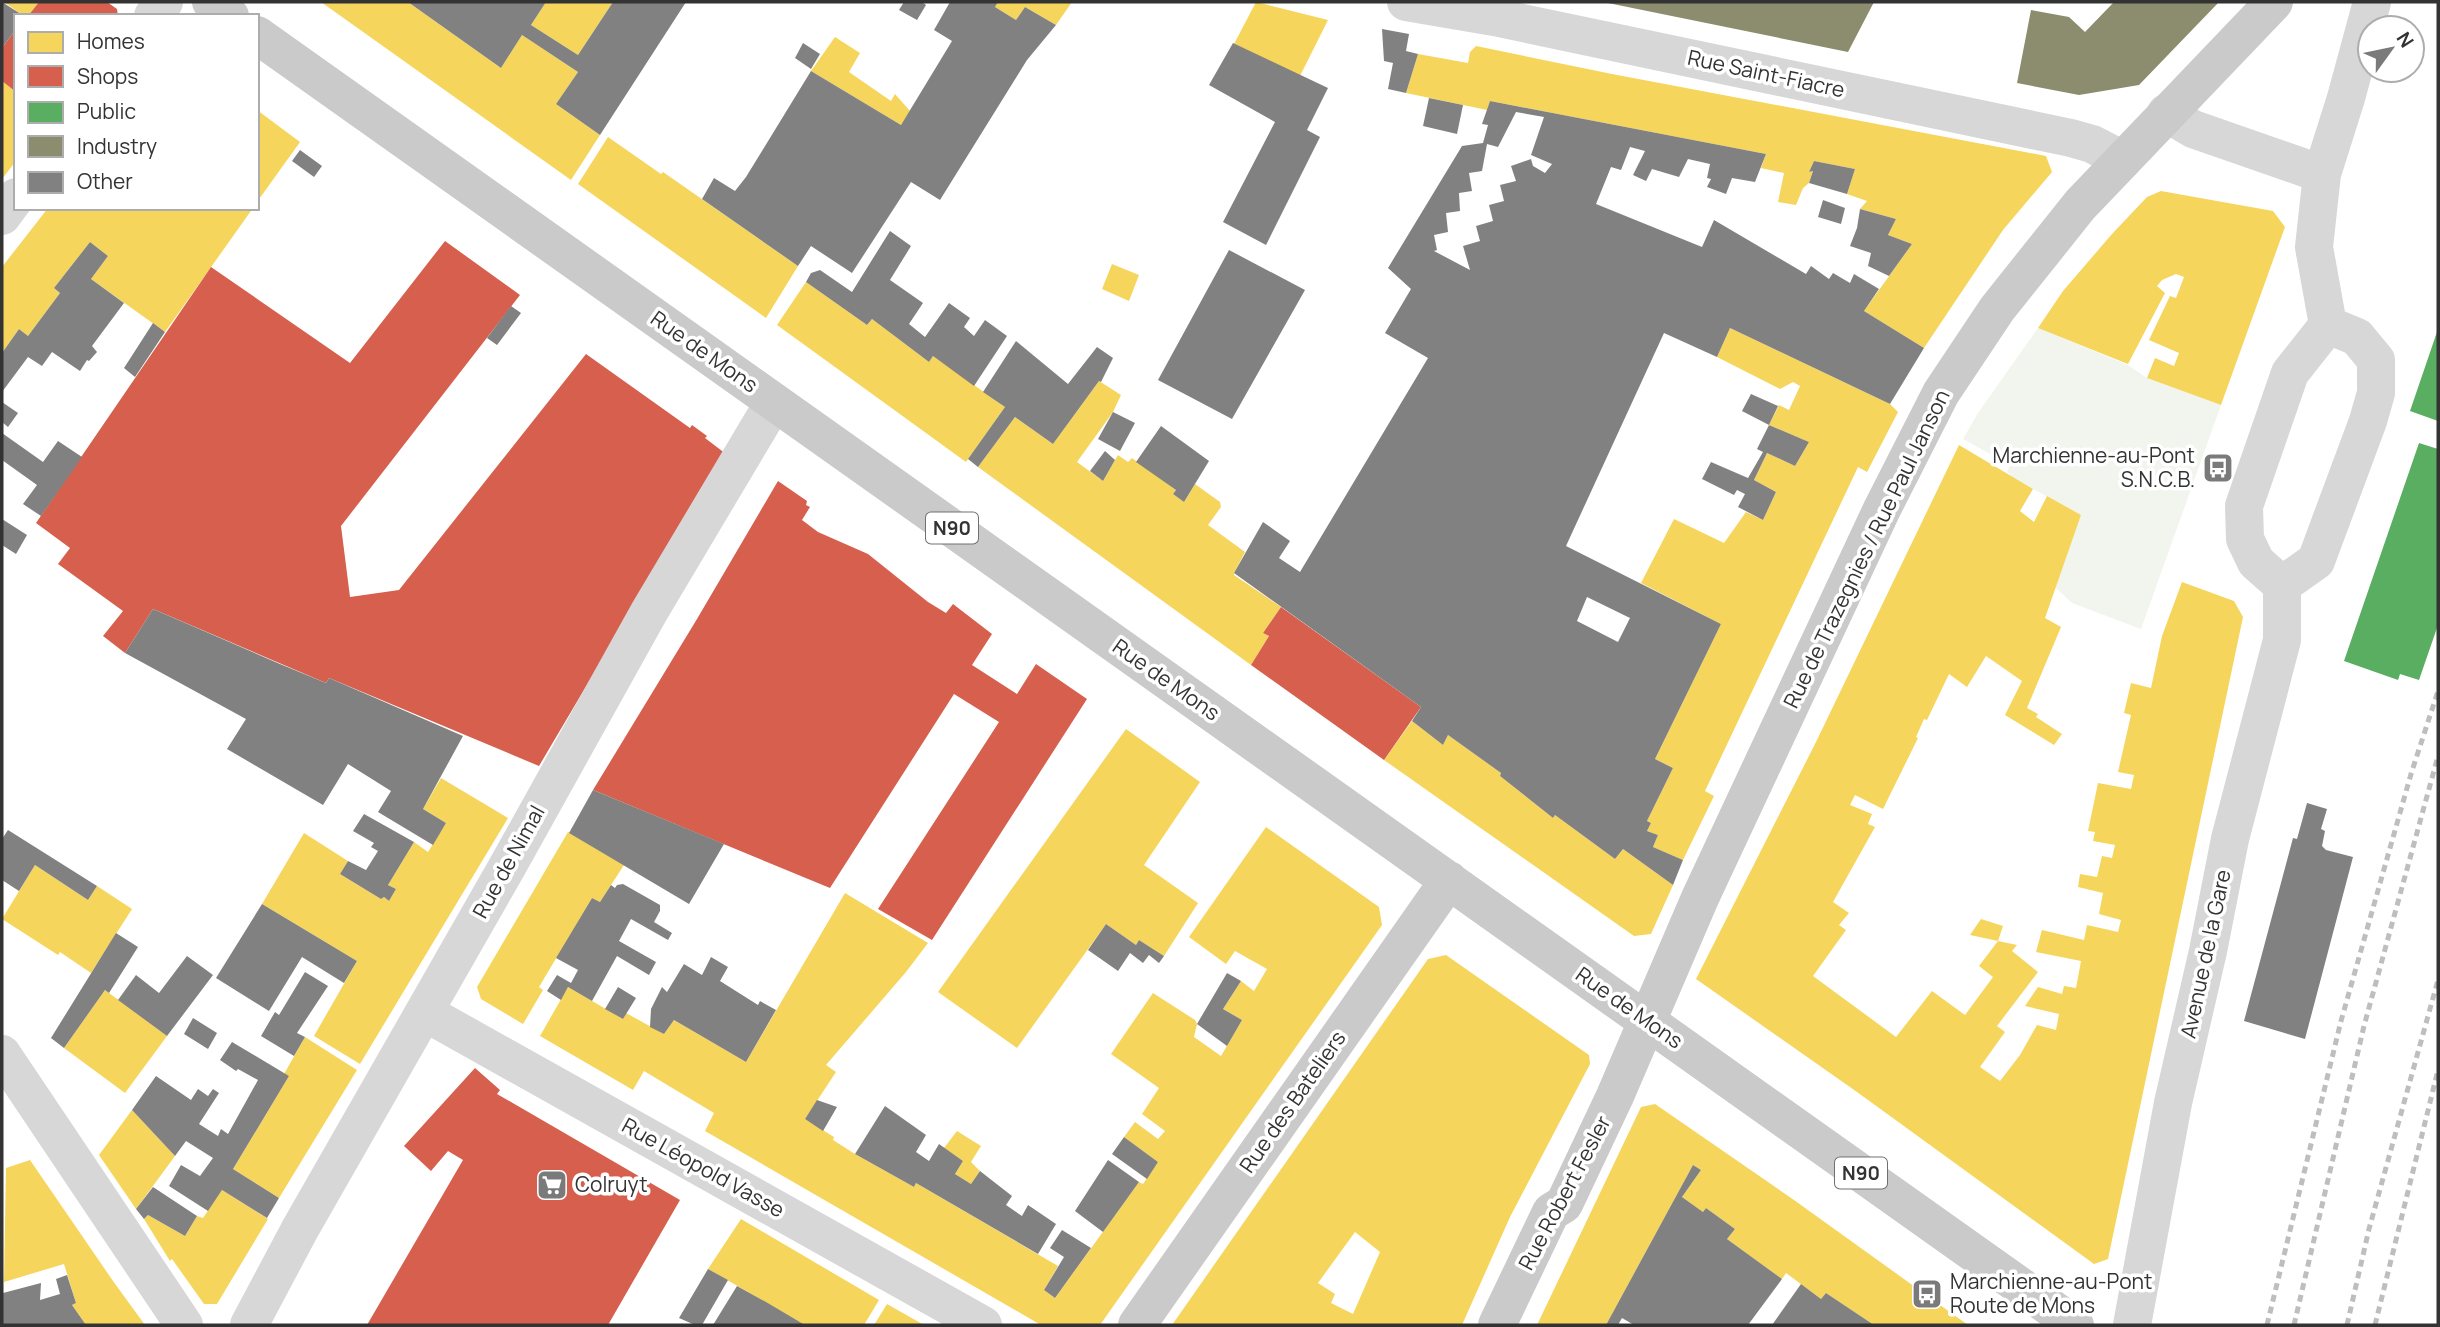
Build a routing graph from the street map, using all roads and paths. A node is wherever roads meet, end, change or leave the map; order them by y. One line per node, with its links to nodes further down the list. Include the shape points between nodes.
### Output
1 (211, 2): 6 (main road)
2 (1406, 2): 5 (street, Rue Saint-Fiacre)
3 (2274, 2): 8 (main road, Rue de Trazegnies / Rue Paul Janson)
4 (2372, 2): 10 (street)
5 (1497, 9): 9 (street, Rue Saint-Fiacre, via 2071,138)
6 (227, 14)
7 (259, 36): 14 (main road, Rue de Mons / N90)
8 (2166, 113): 9 (main road, Rue de Trazegnies / Rue Paul Janson); 10 (street, via 2193,129)
9 (2123, 160): 18 (main road, Rue de Trazegnies / Rue Paul Janson, via 2036,257 1941,393 1882,509)
10 (2322, 174): 13 (street, via 2314,247)
11 (14, 200): 12 (street)
12 (2, 216)
13 (2328, 325): 15 (street, via 2290,373 2244,506 2250,550 2256,562); 15 (street, via 2357,337 2376,360 2375,393 2316,561)
14 (775, 402): 16 (main road, Rue de Mons / N90); 17 (street, Rue de Nimal, via 649,612)
15 (2282, 585): 26 (street, Avenue de la Gare, via 2282,640 2230,839 2173,1103)
16 (1449, 880): 18 (main road, Rue de Mons / N90); 23 (main road, Rue des Bateliers)
17 (424, 1012): 21 (street, Rue de Nimal); 22 (street, Rue Léopold Vasse)
18 (1646, 1020): 24 (main road, Rue Robert Fesler, via 1564,1204 1551,1212); 25 (main road, Rue de Mons / N90)
19 (2, 1054): 20 (street)
20 (184, 1325)
21 (249, 1325)
22 (983, 1325)
23 (1136, 1325)
24 (1497, 1325)
25 (2075, 1325)
26 (2132, 1325)

